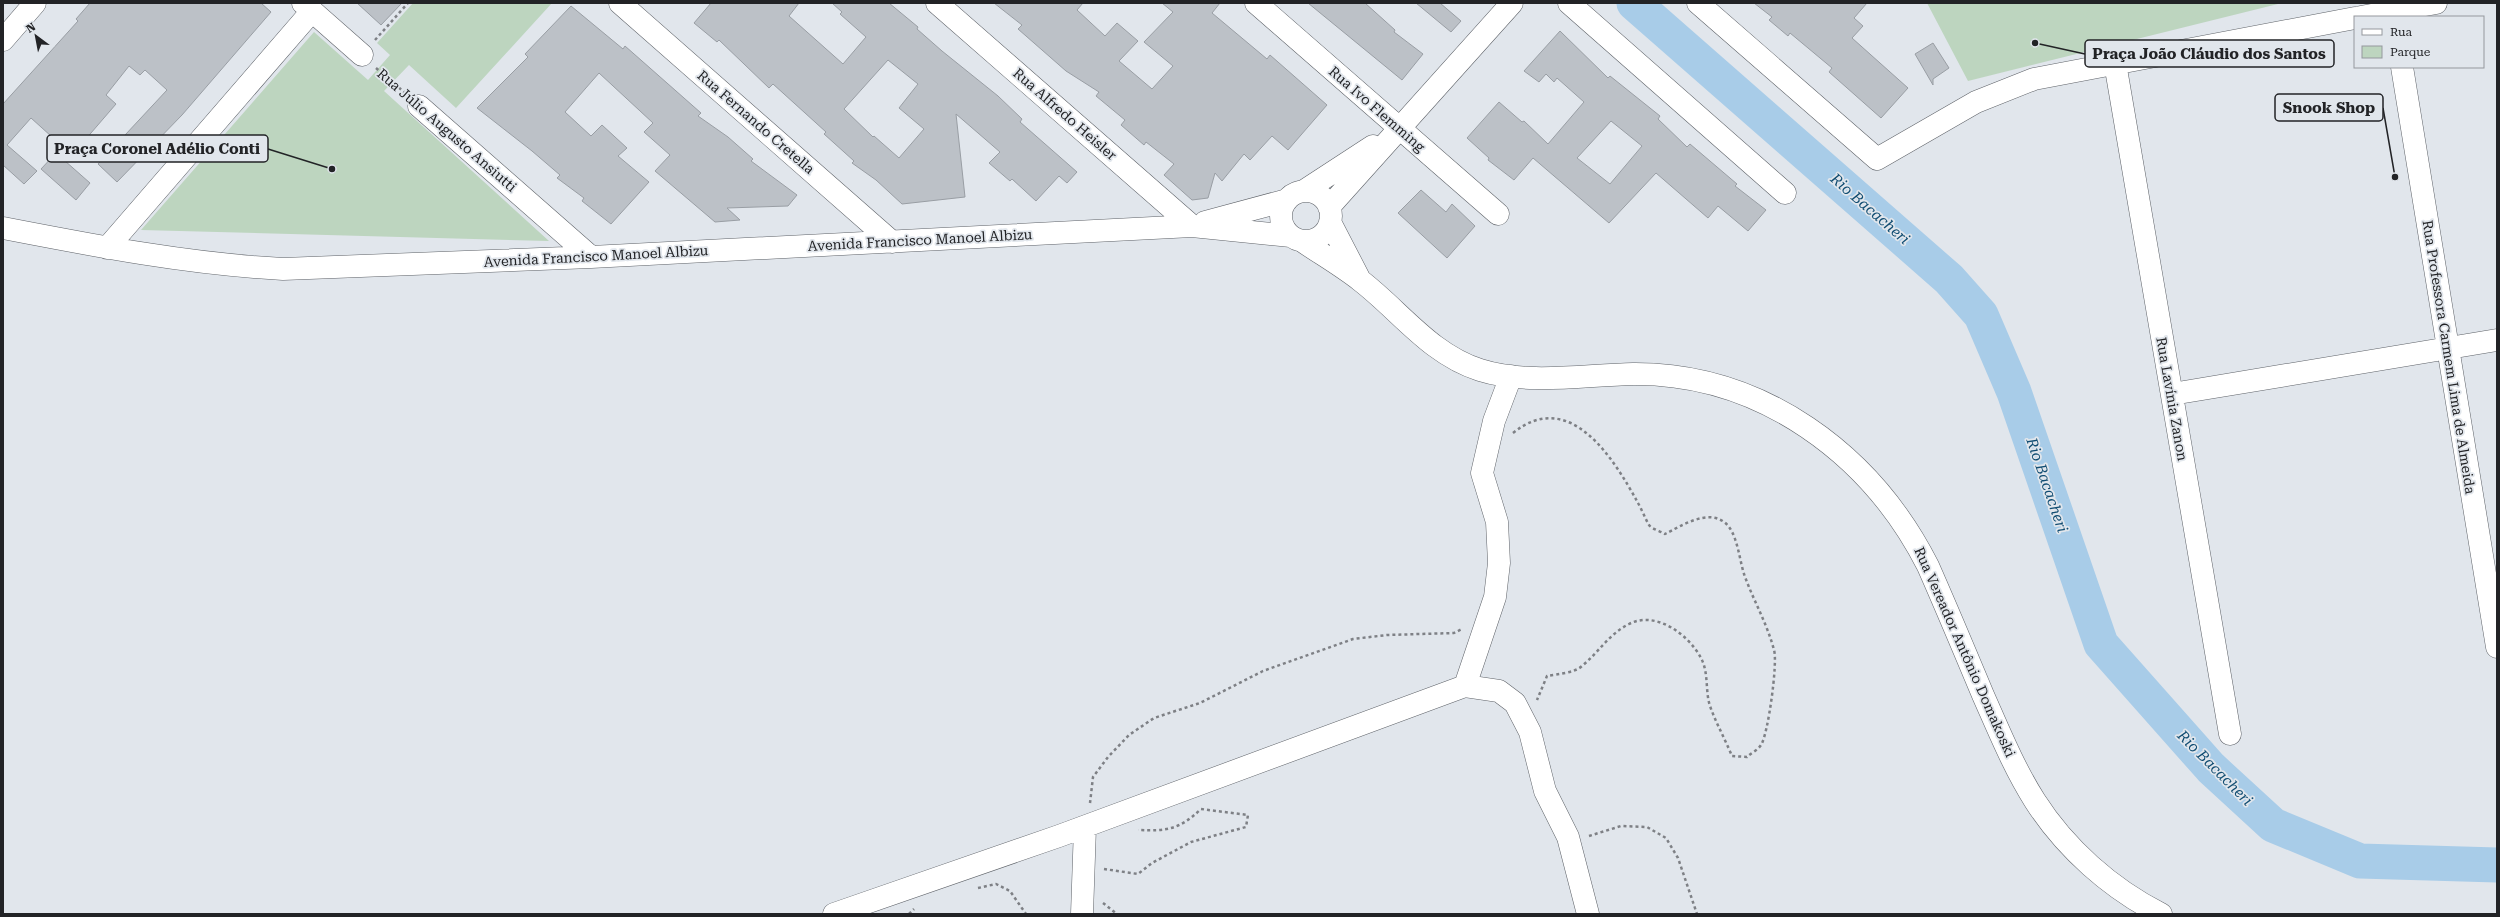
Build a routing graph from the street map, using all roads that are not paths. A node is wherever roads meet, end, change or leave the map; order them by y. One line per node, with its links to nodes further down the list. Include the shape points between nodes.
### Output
1 (36, 3): 13 (street)
2 (620, 3): 26 (street, Rua Fernando Cretella)
3 (937, 3): 23 (street, Rua Alfredo Heisler)
4 (1256, 3): 18 (street, Rua Ivo Flemming)
5 (1512, 3): 18 (street, Avenida Francisco Manoel Albizu)
6 (1569, 3): 19 (street)
7 (1698, 3): 15 (street, via 1877,159 1956,112 2006,89 2034,79)
8 (2436, 3): 10 (street)
9 (307, 7): 14 (street); 27 (street)
10 (2393, 14): 11 (street)
11 (2372, 16)
12 (2354, 18): 15 (street)
13 (3, 40)
14 (362, 55)
15 (2115, 63): 33 (street, Rua Lavínia Zanon)
16 (2402, 68): 31 (street, Rua Professora Carmem Lima de Almeida)
17 (419, 106): 28 (street, Rua Júlio Augusto Ansiutti)
18 (1400, 129): 20 (street, Avenida Francisco Manoel Albizu); 21 (street, Avenida Francisco Manoel Albizu); 22 (street, Rua Ivo Flemming)
19 (1785, 192)
20 (1296, 196): 21 (street, via 1319,195); 23 (street, Avenida Francisco Manoel Albizu); 25 (street, via 1282,211 1282,223)
21 (1330, 214): 25 (street, via 1327,229 1316,239); 29 (street, Rua Vereador Antônio Domakoski)
22 (1498, 214)
23 (1192, 226): 25 (street, Avenida Francisco Manoel Albizu); 26 (street, Avenida Francisco Manoel Albizu)
24 (3, 228): 27 (street, Avenida Francisco Manoel Albizu)
25 (1296, 239): 29 (street, Rua Vereador Antônio Domakoski)
26 (892, 242): 28 (street, Avenida Francisco Manoel Albizu)
27 (107, 248): 28 (street, Avenida Francisco Manoel Albizu, via 196,262 283,269)
28 (590, 257)
29 (1361, 281): 32 (street, Rua Vereador Antônio Domakoski, via 1417,332 1444,352 1477,369)
30 (2497, 340): 31 (street)
31 (2448, 348): 33 (street); 34 (street, Rua Professora Carmem Lima de Almeida)
32 (1511, 376): 35 (street, via 1494,421 1482,473 1497,522 1499,563 1495,597); 41 (street, Rua Vereador Antônio Domakoski, via 1635,374 1691,380 1720,387 1780,411 1831,444 1855,464 1877,488 1914,539 2004,744 2036,802 2059,833 2087,862 2122,890)
33 (2172, 394): 36 (street, Rua Lavínia Zanon)
34 (2497, 648)
35 (1465, 686): 37 (street); 40 (street, via 1499,691 1515,703 1530,732 1545,791 1568,837)
36 (2230, 734)
37 (1085, 827): 38 (street); 39 (street)
38 (834, 914)
39 (1082, 914)
40 (1588, 914)
41 (2161, 914)

